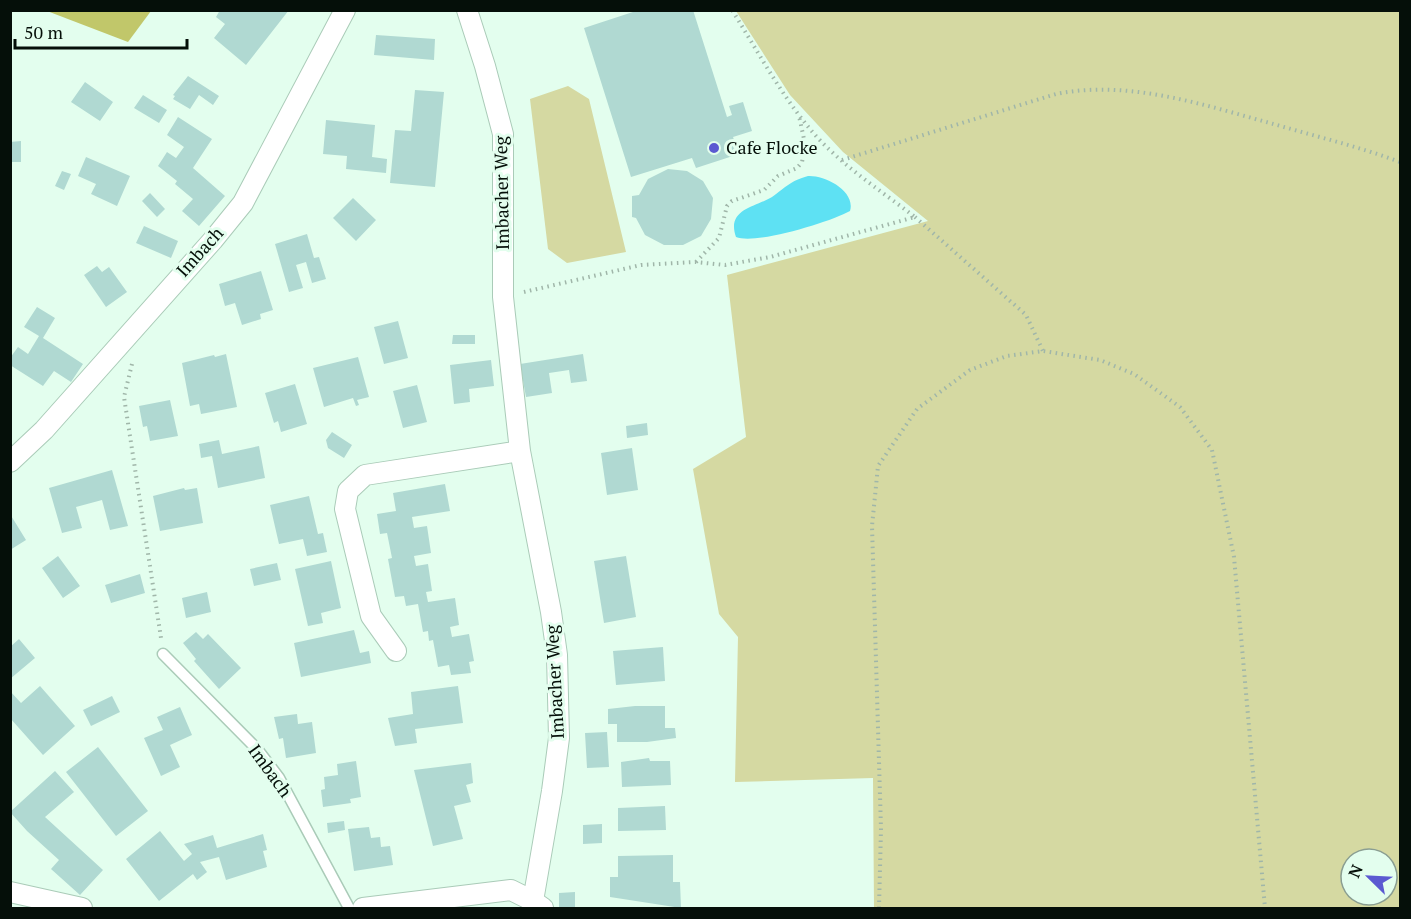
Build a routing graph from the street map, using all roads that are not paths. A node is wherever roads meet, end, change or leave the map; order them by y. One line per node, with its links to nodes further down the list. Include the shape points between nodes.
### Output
1 (345, 10): 4 (street, Imbach, via 243,203 44,430)
2 (466, 10): 3 (street, Imbacher Weg, via 502,134 503,297)
3 (520, 451): 5 (street, via 364,476 348,491 345,509 371,616); 8 (street, Imbacher Weg, via 557,655 559,738)
4 (10, 462)
5 (396, 651)
6 (163, 654): 10 (lane, Imbach, via 257,749 279,778)
7 (10, 892): 9 (street)
8 (538, 905): 11 (street, via 511,890)
9 (82, 909)
10 (349, 909)
11 (363, 909)

